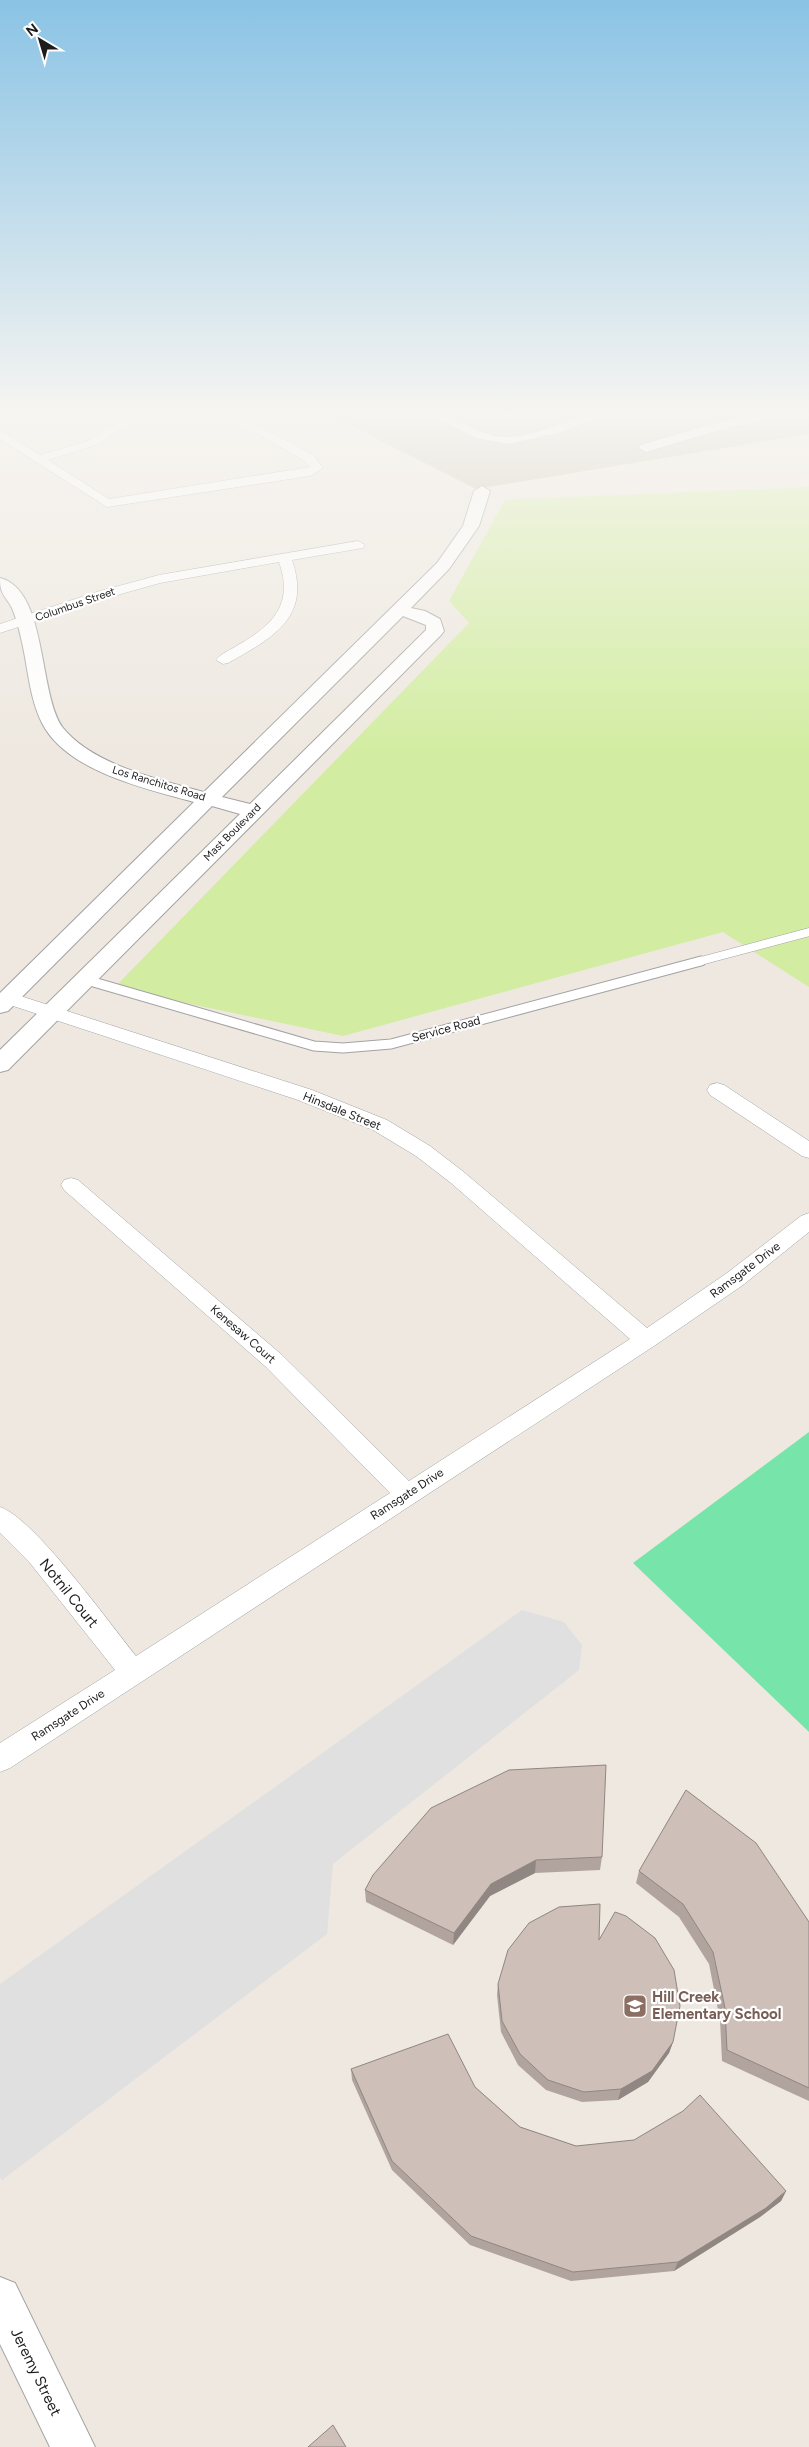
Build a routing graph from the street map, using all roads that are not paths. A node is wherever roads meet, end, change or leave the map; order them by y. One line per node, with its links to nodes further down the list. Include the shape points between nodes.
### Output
1 (472, 525): 5 (street, via 443,566)
2 (358, 545): 3 (street, Columbus Street)
3 (284, 557): 6 (street, Columbus Street, via 137,584); 8 (street, via 292,584 286,610 265,634)
4 (0, 583): 6 (street, Los Ranchitos Road, via 11,592)
5 (400, 610): 9 (street); 10 (street, Mast Boulevard, via 434,623 435,630)
6 (26, 621): 7 (street, Columbus Street); 9 (street, Los Ranchitos Road, via 46,711 57,732 82,753 114,770)
7 (0, 629)
8 (224, 660)
9 (210, 798): 10 (street, Los Ranchitos Road); 13 (street)
10 (254, 811): 12 (street, Mast Boulevard)
11 (809, 932): 12 (lane, Service Road, via 392,1044 333,1049)
12 (83, 979): 14 (street, Mast Boulevard)
13 (4, 1002): 14 (street, Hinsdale Street)
14 (50, 1012): 15 (street, Mast Boulevard); 20 (street, Hinsdale Street, via 305,1095 380,1125 458,1178)
15 (0, 1064)
16 (717, 1090): 17 (street)
17 (809, 1151)
18 (71, 1185): 21 (street, Kenesaw Court, via 274,1361)
19 (809, 1221): 20 (street, Ramsgate Drive, via 735,1279)
20 (646, 1340): 21 (street, Ramsgate Drive)
21 (406, 1494): 23 (street, Ramsgate Drive)
22 (0, 1517): 23 (street, Notnil Court, via 39,1555)
23 (132, 1672): 24 (street, Ramsgate Drive)
24 (0, 1759)
25 (0, 2298): 26 (street, Jeremy Street)
26 (73, 2447)

